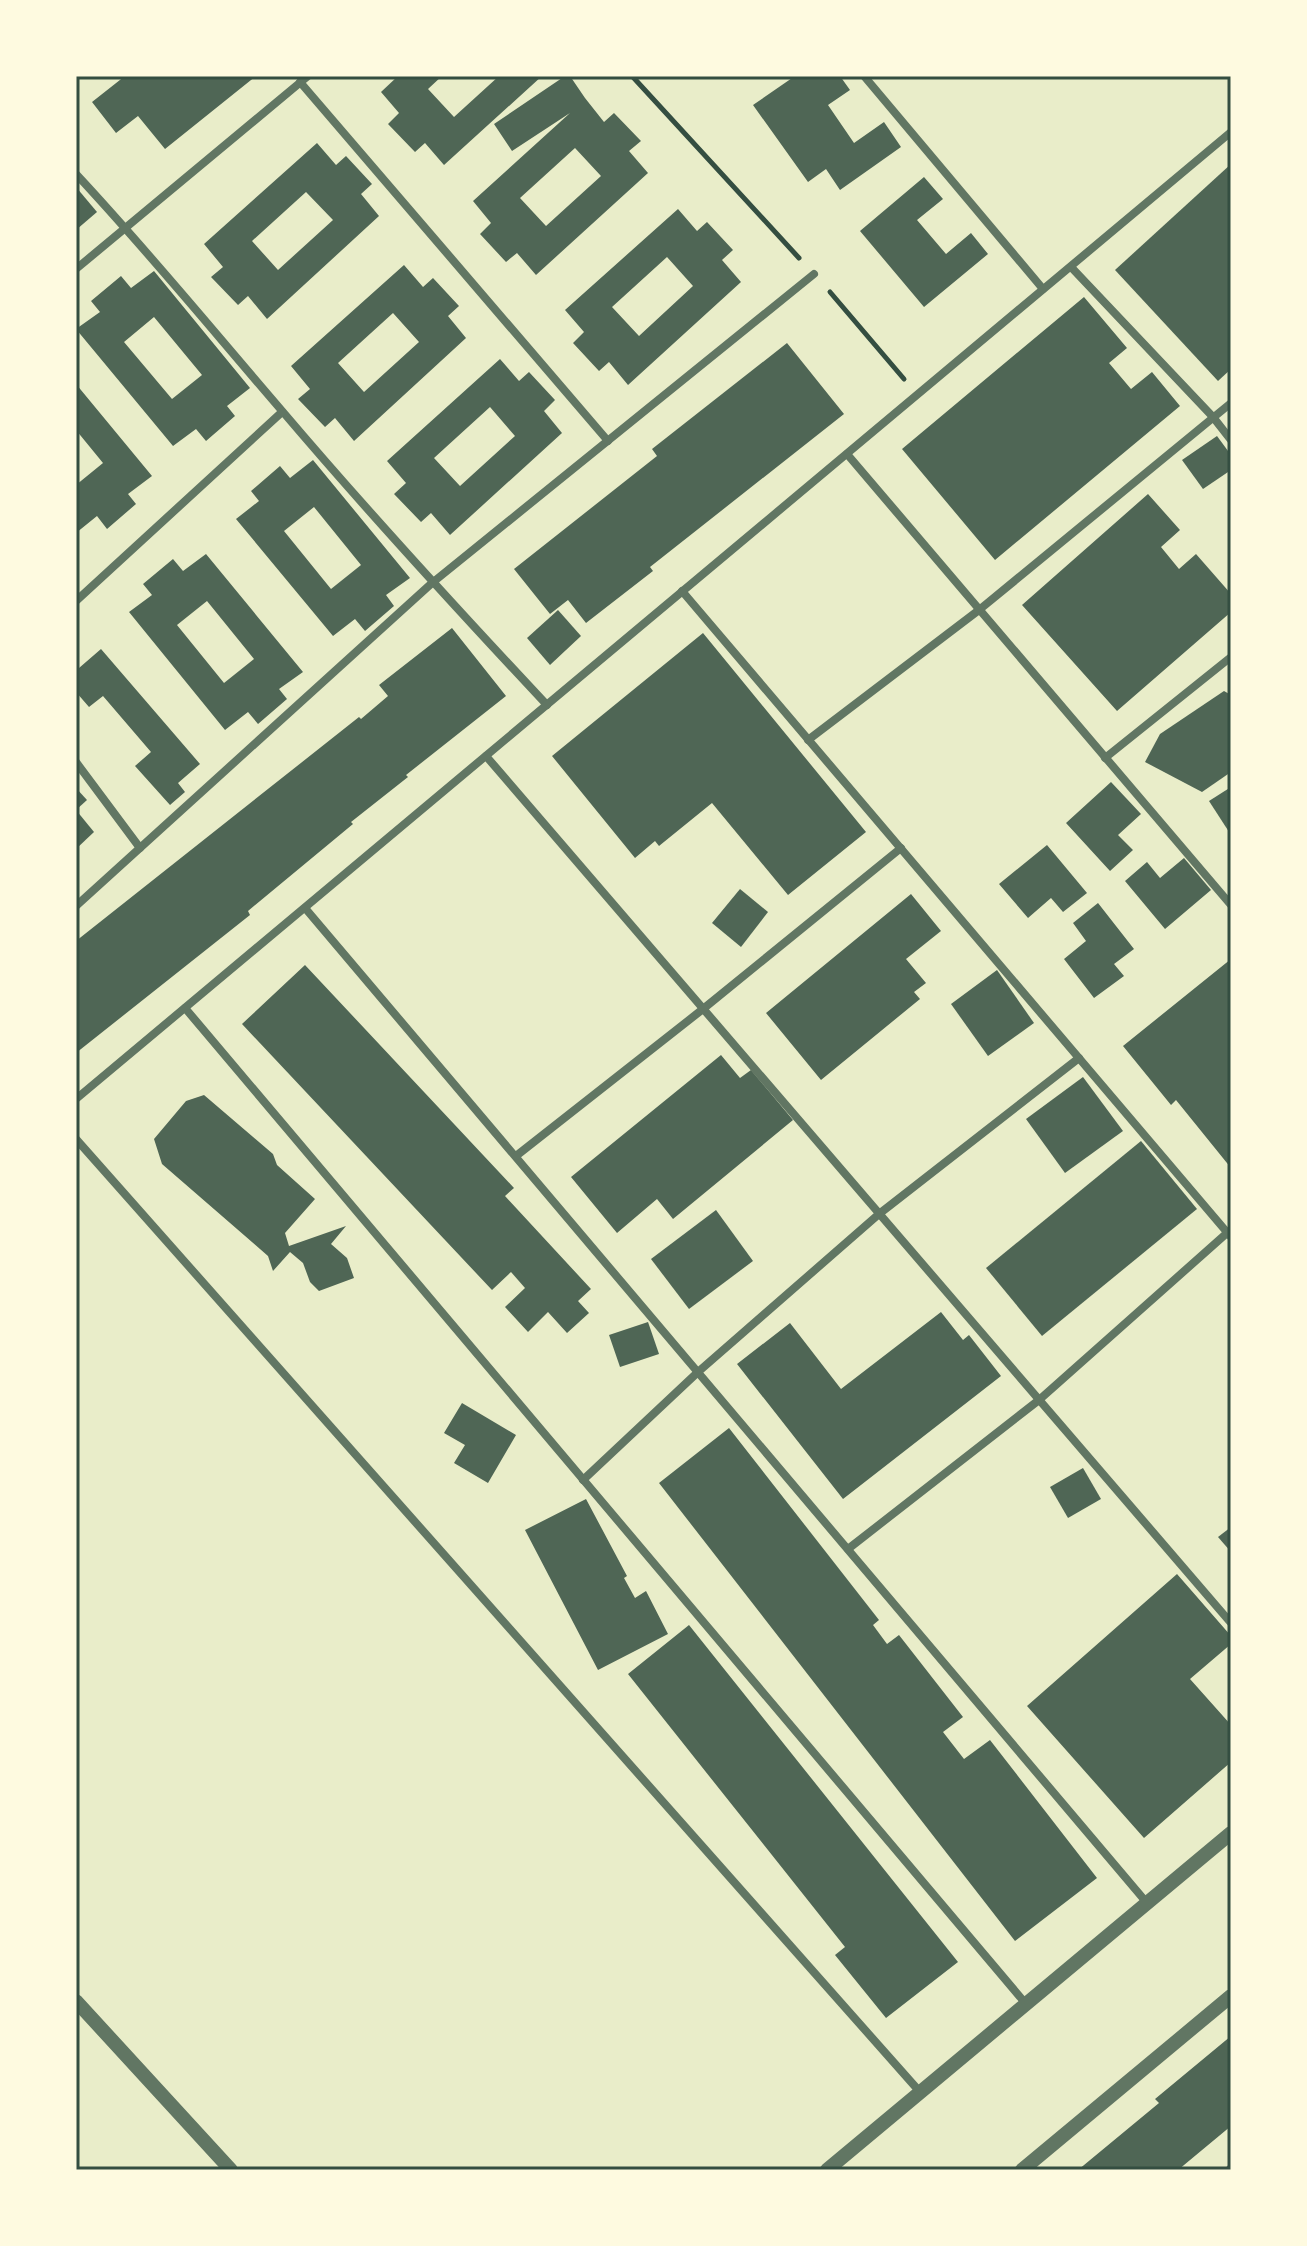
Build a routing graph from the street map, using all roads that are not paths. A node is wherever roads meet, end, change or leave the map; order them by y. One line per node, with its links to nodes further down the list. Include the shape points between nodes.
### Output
1 (864, 76): 9 (street)
2 (304, 79): 5 (street); 14 (street)
3 (1231, 132): 6 (street)
4 (76, 174): 5 (street)
5 (125, 226): 7 (street); 11 (street)
6 (1071, 267): 9 (street); 12 (street)
7 (76, 269)
8 (814, 274): 14 (street)
9 (1043, 289): 15 (street)
10 (1231, 403): 12 (street)
11 (282, 412): 16 (street); 18 (street)
12 (1213, 417): 13 (street); 19 (street)
13 (1231, 440)
14 (608, 441): 16 (street)
15 (847, 454): 17 (street); 19 (street)
16 (432, 583): 21 (street); 26 (street)
17 (682, 591): 21 (street); 22 (street)
18 (76, 601)
19 (979, 610): 22 (street); 24 (street)
20 (1231, 657): 24 (street)
21 (547, 705): 23 (street)
22 (808, 740): 27 (street)
23 (486, 756): 30 (street); 32 (street)
24 (1105, 758): 28 (street)
25 (76, 762): 26 (street)
26 (140, 848): 29 (street)
27 (901, 848): 32 (street); 33 (street)
28 (1231, 905)
29 (76, 906)
30 (305, 908): 31 (street); 36 (street)
31 (185, 1008): 34 (street); 41 (street)
32 (703, 1009): 36 (street); 37 (street)
33 (1079, 1058): 37 (street); 38 (street)
34 (76, 1099)
35 (76, 1139): 49 (street)
36 (516, 1156): 39 (street)
37 (879, 1214): 39 (street); 40 (street)
38 (1229, 1235): 40 (street)
39 (698, 1372): 41 (street); 42 (street)
40 (1039, 1400): 42 (street); 43 (street)
41 (583, 1480): 48 (street)
42 (848, 1549): 45 (street)
43 (1231, 1623)
44 (1231, 1833): 45 (street)
45 (1147, 1903): 48 (street)
46 (1231, 1996): 52 (street)
47 (76, 2001): 50 (street)
48 (1026, 2004): 49 (street)
49 (920, 2092): 51 (street)
50 (231, 2170)
51 (827, 2170)
52 (1022, 2170)

